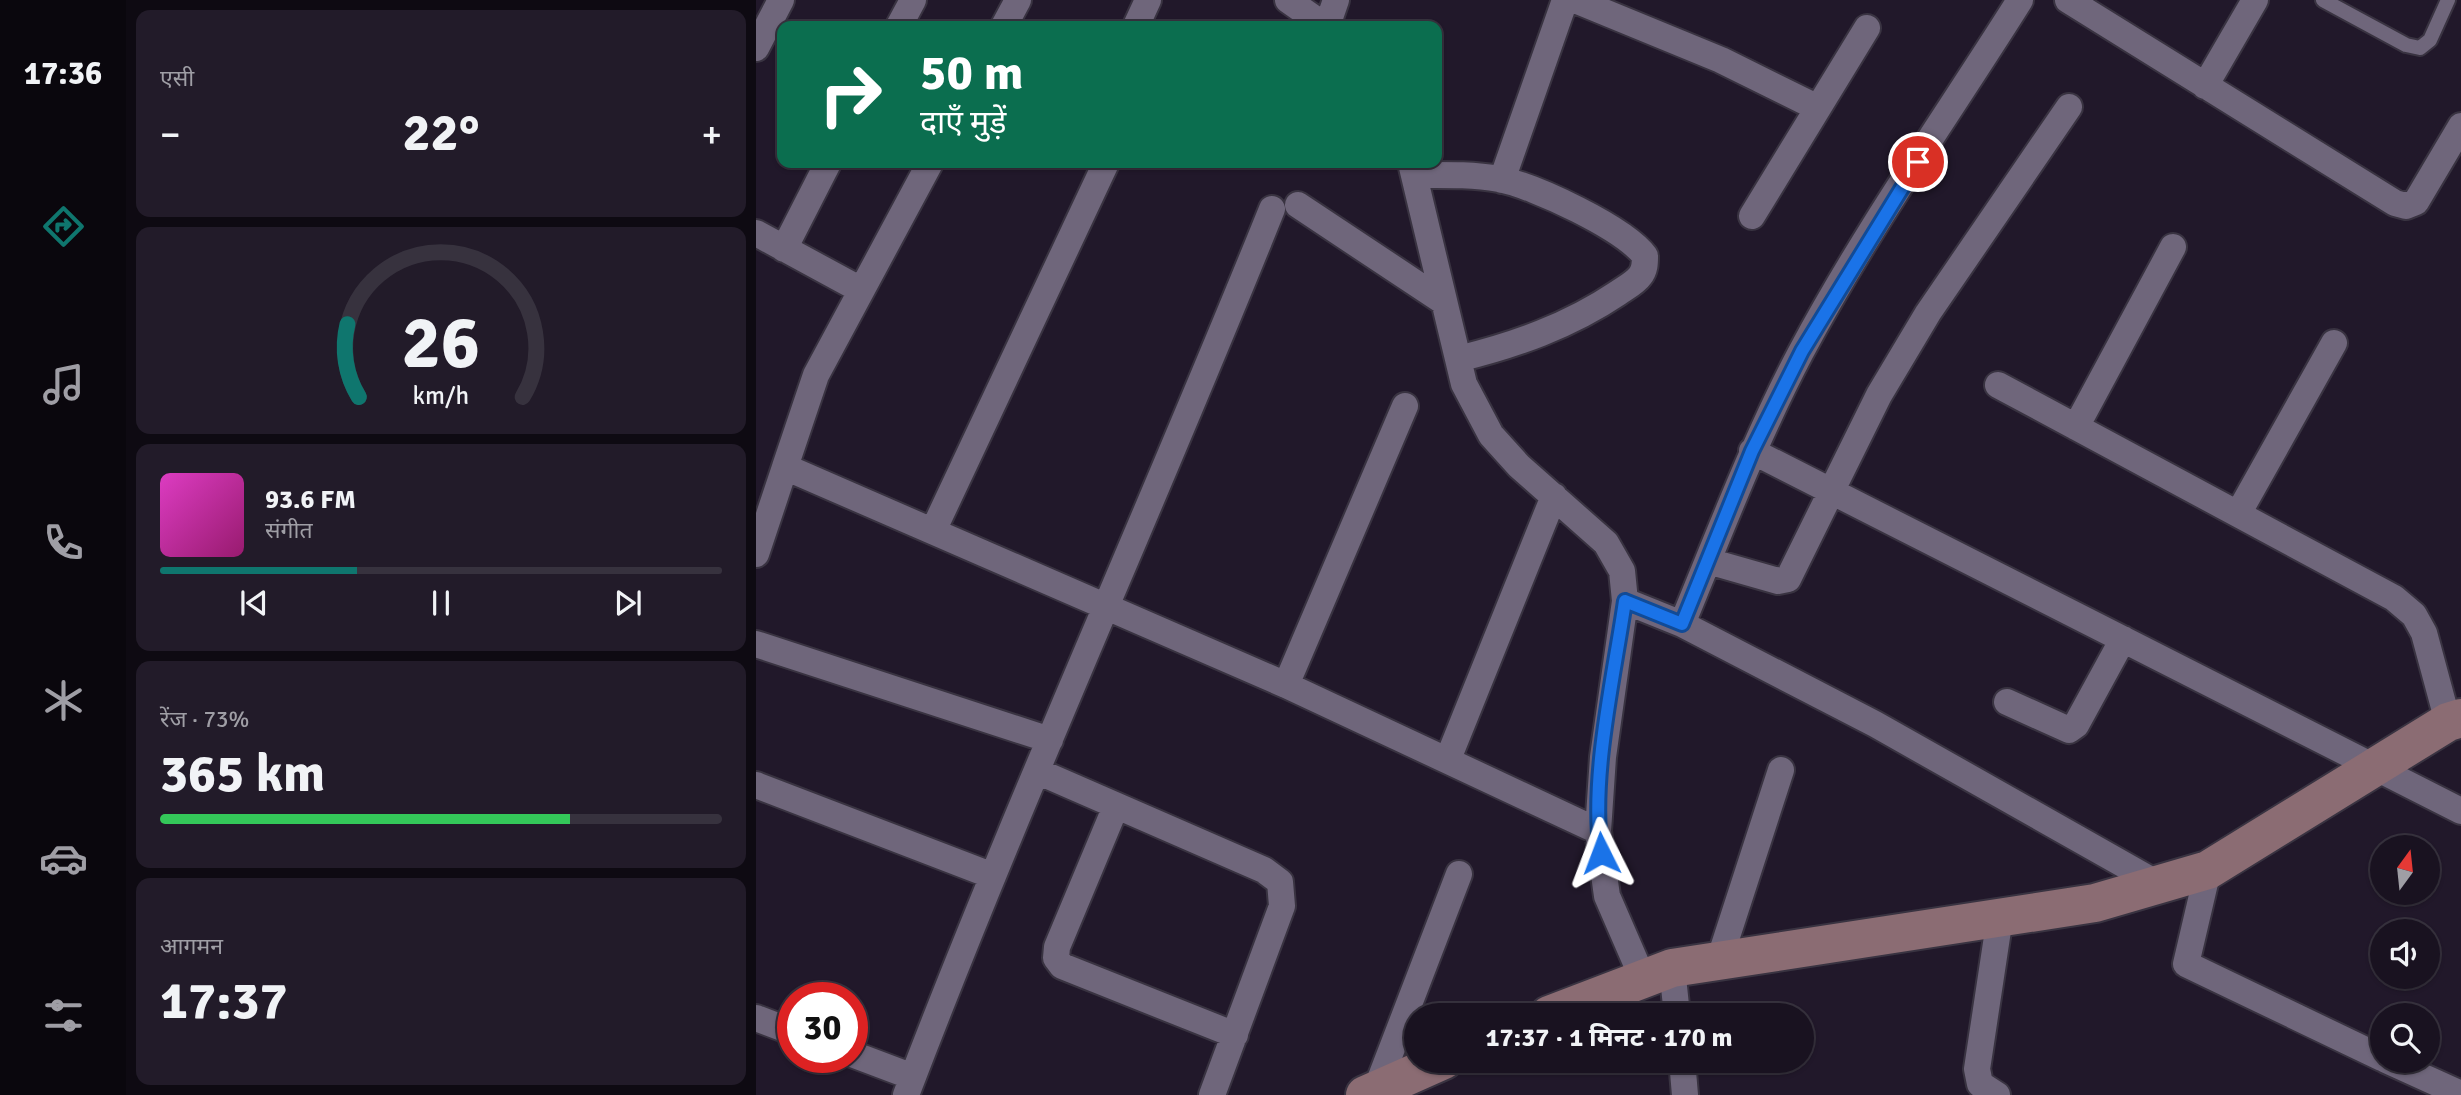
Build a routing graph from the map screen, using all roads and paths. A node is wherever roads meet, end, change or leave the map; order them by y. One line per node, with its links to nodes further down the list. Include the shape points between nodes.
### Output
1 (781, 0): 20 (street)
2 (913, 0): 14 (street)
3 (1018, 0): 15 (street)
4 (1148, 0): 16 (street)
5 (1288, 0): 17 (street)
6 (1336, 0): 18 (street)
7 (1565, 0): 29 (street)
8 (1575, 0): 23 (street, via 1721,60)
9 (2021, 0): 41 (street, via 1852,265)
10 (2068, 0): 21 (street)
11 (2256, 0): 21 (street)
12 (2323, 0): 13 (lane, via 2406,45 2420,48 2430,40)
13 (2448, 0)
14 (902, 21)
15 (1007, 21)
16 (1138, 21)
17 (1319, 21)
18 (1328, 21)
19 (1867, 28): 23 (street)
20 (756, 48)
21 (2205, 86): 24 (street, via 2406,206 2423,193)
22 (2069, 107): 43 (street, via 1928,313)
23 (1818, 108): 30 (street)
24 (2461, 126)
25 (825, 168): 33 (street)
26 (927, 168): 34 (street)
27 (1104, 168): 46 (street)
28 (1412, 169): 29 (street); 35 (street)
29 (1502, 180): 37 (street, via 1561,202 1617,232 1636,244 1645,256 1645,268 1639,278 1597,307 1553,330)
30 (1752, 216)
31 (756, 233): 33 (street)
32 (2172, 247): 40 (street)
33 (784, 249): 34 (street)
34 (861, 290): 42 (street, via 816,375)
35 (1444, 302): 37 (street); 50 (street, via 1285,207)
36 (2334, 343): 45 (street)
37 (1458, 359): 44 (street, via 1464,384 1492,435)
38 (1998, 385): 40 (street)
39 (1405, 406): 54 (street)
40 (2076, 427): 45 (street)
41 (1752, 451): 43 (street); 48 (street)
42 (785, 467): 46 (street); 47 (street)
43 (1830, 489): 48 (street, via 1788,579 1778,581); 52 (street)
44 (1554, 496): 49 (street, via 1606,543 1622,570); 58 (street)
45 (2238, 514): 56 (street, via 2394,598 2414,615)
46 (933, 531): 50 (street)
47 (756, 554)
48 (1708, 561): 51 (street)
49 (1625, 601): 51 (street); 65 (street, via 1603,757)
50 (1107, 609): 54 (street); 57 (street)
51 (1682, 624): 69 (street, via 1875,724)
52 (2123, 639): 55 (street, via 2069,730); 59 (street)
53 (756, 644): 57 (street)
54 (1286, 685): 58 (street)
55 (2007, 702)
56 (2454, 720): 59 (street)
57 (1050, 740): 61 (street)
58 (1448, 759): 65 (street)
59 (2374, 768): 64 (street); 66 (street)
60 (1782, 770): 71 (street)
61 (1037, 771): 63 (street); 68 (street)
62 (756, 785): 68 (street)
63 (1116, 806): 77 (street, via 1264,870 1280,882 1282,906); 77 (street, via 1056,958 1062,966)
64 (2461, 811)
65 (1598, 831): 72 (street, via 1607,896)
66 (2208, 870): 69 (street); 78 (street, via 2186,964)
67 (1459, 874): 84 (street)
68 (993, 876): 83 (street)
69 (2158, 884): 70 (street, via 2095,903)
70 (2000, 917): 71 (street); 88 (street, via 1977,1069 1980,1084)
71 (1719, 961): 72 (street)
72 (1658, 974): 73 (street); 74 (street)
73 (1581, 1003)
74 (1671, 1003)
75 (756, 1018): 76 (street)
76 (777, 1026)
77 (1234, 1035): 86 (street)
78 (2370, 1052)
79 (868, 1063): 83 (street)
80 (1415, 1073): 84 (street)
81 (1683, 1073): 87 (street)
82 (2415, 1073): 85 (street)
83 (910, 1086)
84 (1371, 1093)
85 (2461, 1094)
86 (1212, 1095)
87 (1685, 1095)
88 (1997, 1095)

